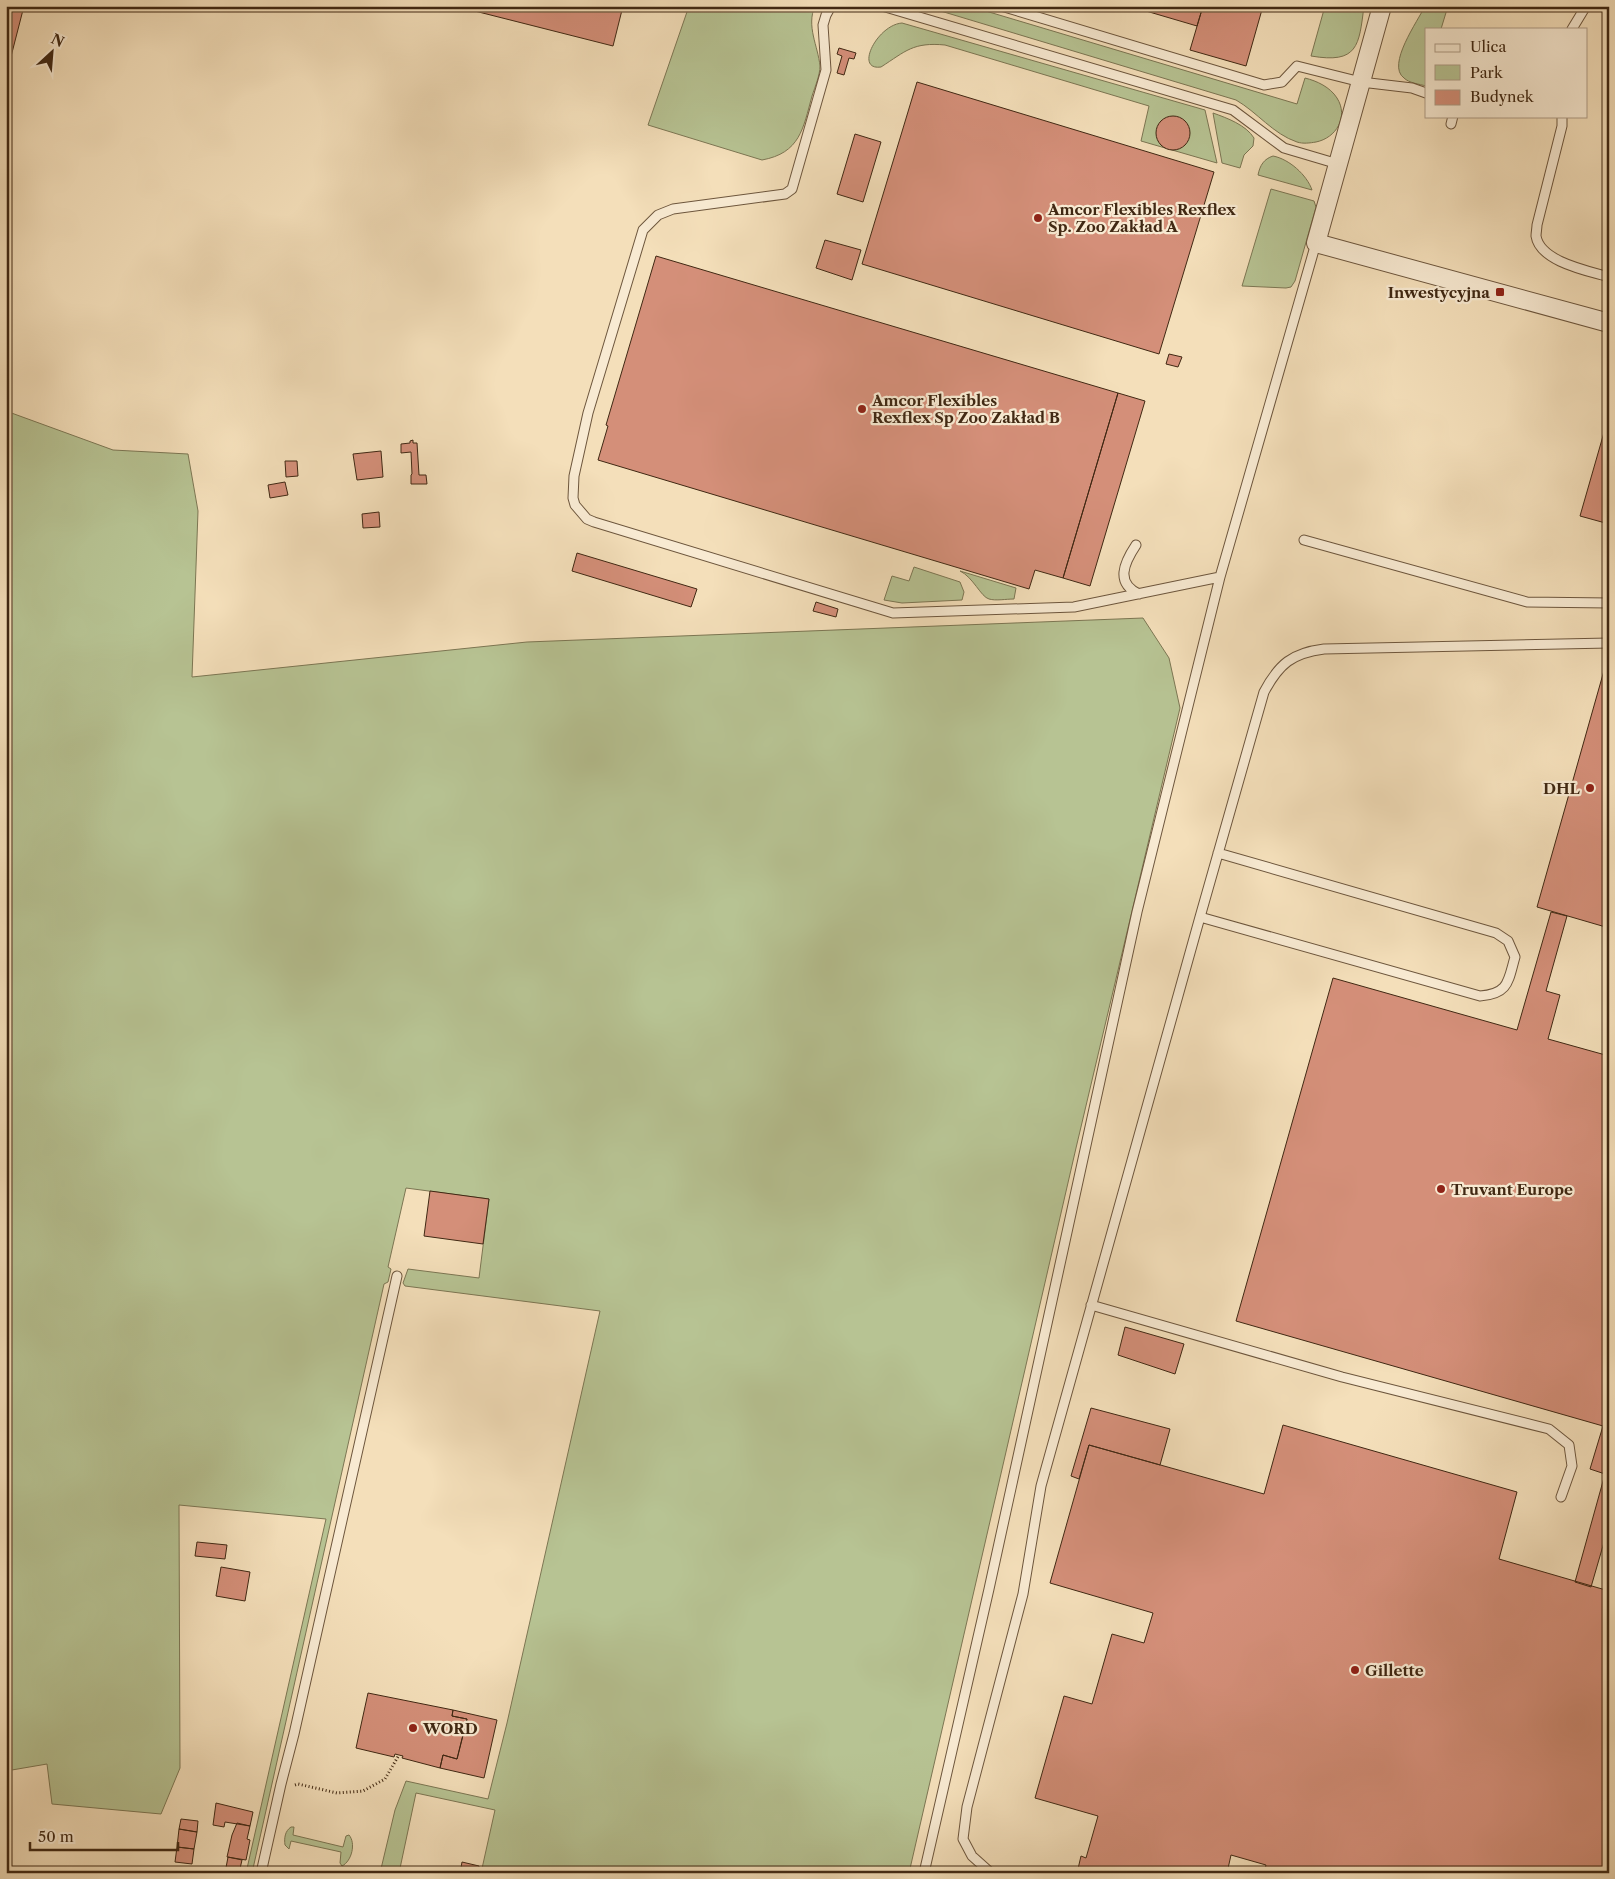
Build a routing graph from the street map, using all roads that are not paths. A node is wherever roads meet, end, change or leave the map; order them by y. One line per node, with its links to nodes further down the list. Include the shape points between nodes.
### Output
1 (831, 6): 17 (lane, via 823,25 826,70 792,189 785,194 673,209 658,215 643,230 588,413 574,476 575,505 594,522 893,613 1074,607)
2 (882, 6): 10 (lane, via 1233,110 1284,148)
3 (1001, 6): 7 (lane, via 1264,85 1282,82 1297,66)
4 (1382, 6): 7 (street)
5 (1586, 6): 6 (lane)
6 (1573, 28)
7 (1361, 82): 8 (lane); 10 (street)
8 (1425, 93)
9 (1562, 118): 12 (lane, via 1536,237 1540,245 1558,260)
10 (1338, 164): 11 (street)
11 (1316, 243): 13 (street); 16 (lane)
12 (1609, 277)
13 (1609, 323)
14 (1304, 540): 18 (lane, via 1527,602)
15 (1136, 545): 17 (lane, via 1123,577 1128,587)
16 (1220, 576): 17 (lane); 26 (lane, via 1137,912)
17 (1139, 594)
18 (1609, 603)
19 (1609, 643): 20 (lane, via 1324,649 1305,652 1287,661 1272,677 1264,692)
20 (1218, 853): 21 (lane); 21 (lane, via 1496,933 1508,941 1515,957 1506,987 1493,995 1480,996)
21 (1200, 917): 23 (lane)
22 (397, 1276): 25 (lane)
23 (1092, 1305): 24 (lane, via 1342,1377 1548,1430 1569,1445 1572,1466); 27 (lane, via 1041,1486 1023,1594 967,1807 963,1839 972,1856)
24 (1561, 1496)
25 (261, 1873)
26 (924, 1873)
27 (991, 1873)

